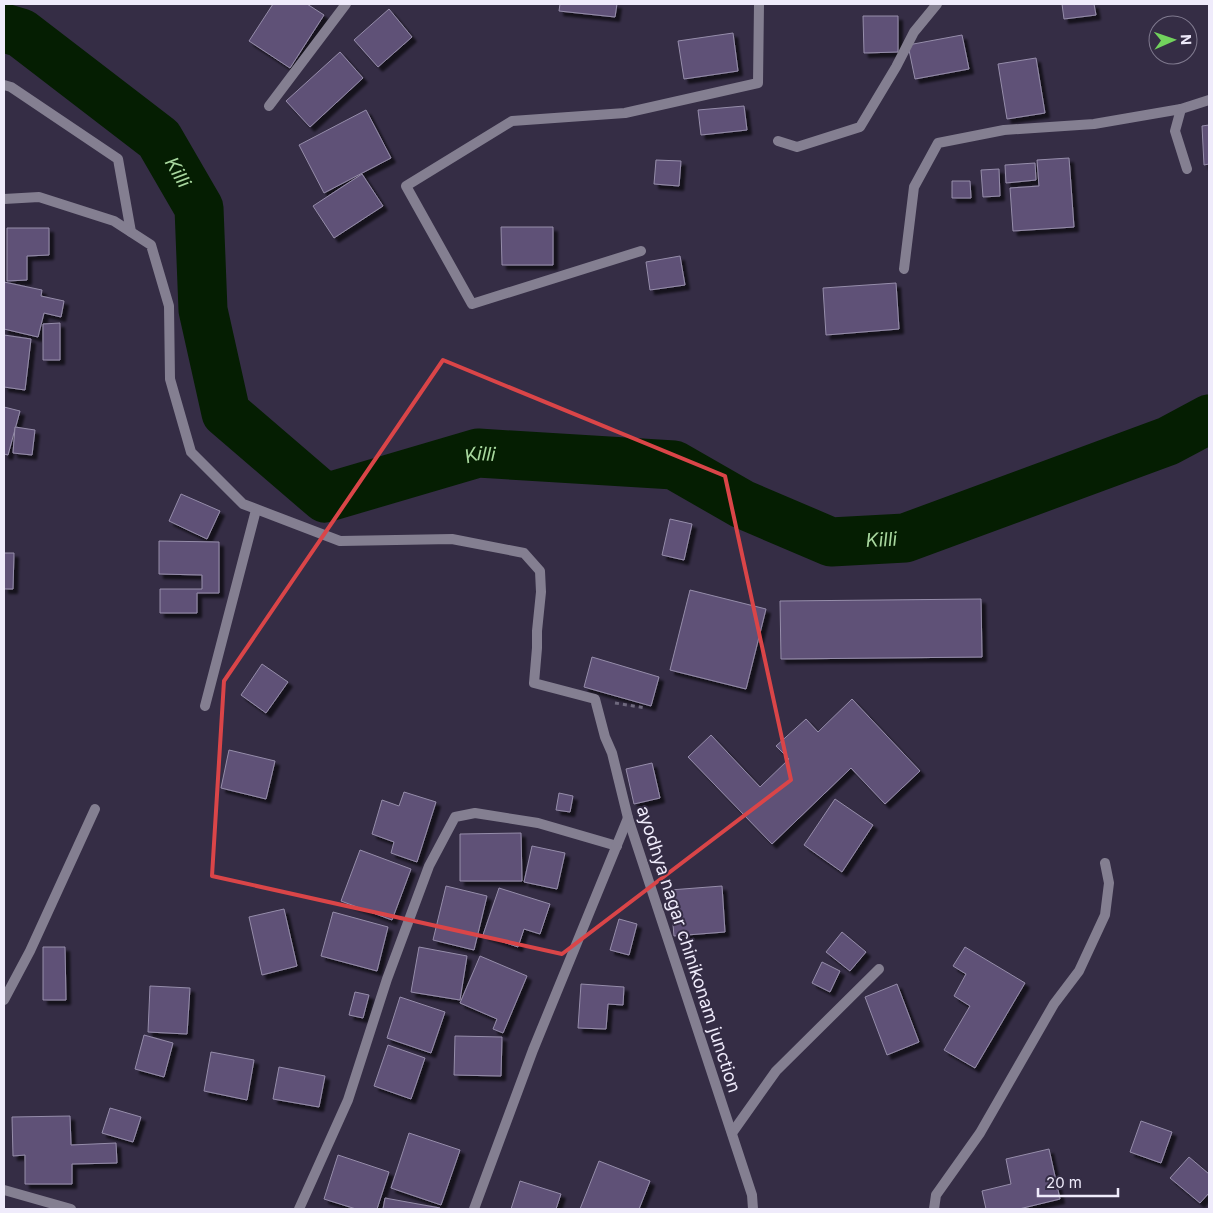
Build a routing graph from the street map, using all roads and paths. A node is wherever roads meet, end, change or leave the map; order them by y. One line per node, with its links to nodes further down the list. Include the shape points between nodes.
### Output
1 (346, 4): 6 (street)
2 (759, 4): 12 (street, via 758,84 625,113 512,121 406,186 472,304)
3 (937, 4): 8 (street, via 914,32 860,127 797,147)
4 (4, 86): 11 (street, via 11,87 118,159)
5 (1209, 100): 7 (street)
6 (269, 106)
7 (1181, 108): 9 (street, via 1175,131); 13 (street, via 1094,124 1004,130 938,143 914,187)
8 (778, 141)
9 (1188, 168)
10 (4, 199): 11 (street, via 39,197 114,221)
11 (131, 232): 14 (street, via 151,244 170,306 170,379 191,452 243,504)
12 (641, 251)
13 (904, 269)
14 (256, 510): 15 (street, via 340,541 452,540 524,553 540,571 534,683); 16 (street)
15 (595, 699): 17 (path); 19 (street, ayodhya nagar chinikonam junction)
16 (205, 706)
17 (646, 708)
18 (94, 809): 23 (street, via 30,951)
19 (628, 818): 20 (street); 24 (street, ayodhya nagar chinikonam junction)
20 (616, 846): 27 (street, via 538,823 475,813 455,817 429,866 387,979 348,1100); 28 (street, via 532,1050)
21 (1104, 863): 30 (street, via 1109,883 1106,916 1078,971 1054,1004 980,1133 936,1194)
22 (879, 969): 24 (street, via 776,1071)
23 (4, 1000)
24 (732, 1133): 29 (street, ayodhya nagar chinikonam junction, via 752,1195)
25 (4, 1190): 26 (street)
26 (71, 1209)
27 (300, 1209)
28 (474, 1209)
29 (753, 1209)
30 (934, 1209)

